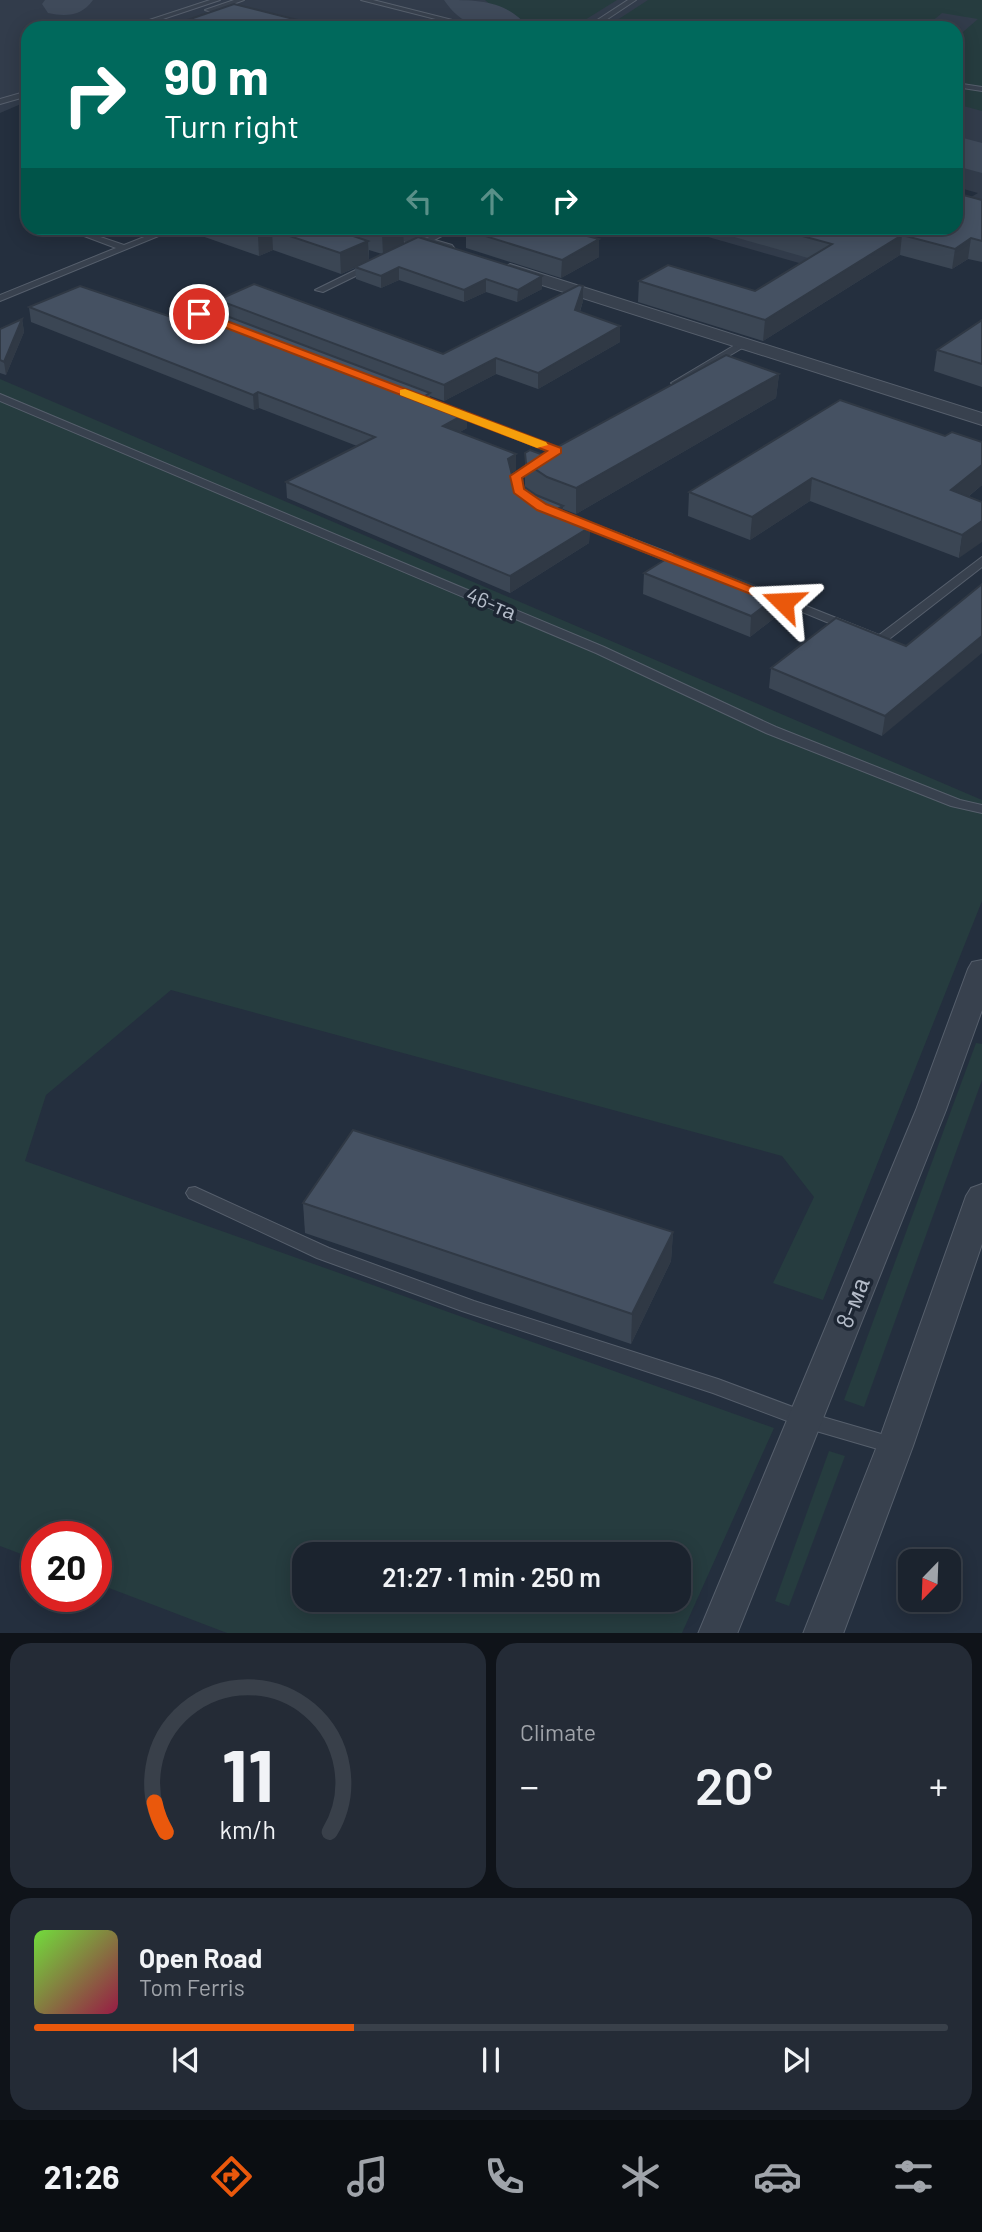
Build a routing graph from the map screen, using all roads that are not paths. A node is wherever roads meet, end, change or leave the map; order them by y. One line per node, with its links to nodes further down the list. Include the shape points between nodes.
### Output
1 (217, 0): 5 (lane)
2 (241, 0): 6 (lane)
3 (364, 0): 7 (lane)
4 (633, 0): 8 (lane)
5 (150, 21)
6 (176, 21)
7 (451, 21)
8 (600, 21)
9 (963, 86): 10 (lane)
10 (982, 89)
11 (21, 96): 12 (lane)
12 (0, 103)
13 (87, 235): 18 (lane)
14 (156, 235): 18 (lane)
15 (401, 235): 17 (street)
16 (438, 235): 17 (lane)
17 (424, 242): 19 (lane); 20 (street)
18 (124, 248): 25 (lane)
19 (404, 251)
20 (462, 254)
21 (371, 256): 24 (lane, via 383,260)
22 (488, 262): 27 (street)
23 (0, 287): 25 (lane)
24 (320, 290)
25 (13, 292): 26 (lane)
26 (0, 298)
27 (744, 344): 28 (lane); 31 (street)
28 (662, 390)
29 (0, 397): 37 (lane, 46-та, via 600,650 771,730)
30 (442, 407): 33 (lane)
31 (982, 419)
32 (568, 444): 33 (lane)
33 (556, 451): 35 (lane, via 516,476 518,491 541,507)
34 (982, 561): 36 (lane, via 880,639)
35 (692, 566)
36 (755, 590)
37 (982, 809)
38 (982, 969): 41 (street, 8-ма, via 932,1110)
39 (195, 1193): 41 (lane, via 335,1257)
40 (982, 1196): 42 (street)
41 (806, 1420): 42 (lane); 43 (street, 8-ма)
42 (895, 1446): 44 (street)
43 (722, 1632)
44 (823, 1633)

